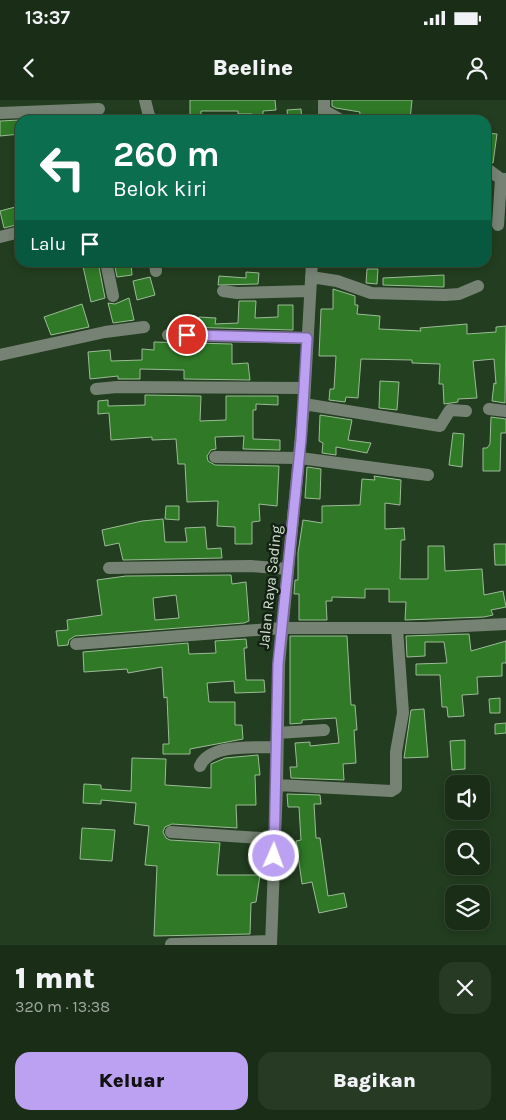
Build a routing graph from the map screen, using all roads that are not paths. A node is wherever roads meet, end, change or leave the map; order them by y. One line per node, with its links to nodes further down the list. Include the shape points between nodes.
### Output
1 (145, 100): 4 (street)
2 (99, 109): 3 (street)
3 (0, 113)
4 (150, 115)
5 (491, 171): 6 (street)
6 (503, 179): 7 (street)
7 (498, 225)
8 (15, 233): 9 (street)
9 (0, 237)
10 (107, 267): 16 (street)
11 (312, 267): 12 (street, Jalan Raya Sading)
12 (311, 277): 13 (street, via 337,281 371,293 445,295 459,294); 15 (street, Jalan Raya Sading)
13 (478, 286)
14 (223, 291): 15 (street)
15 (310, 291): 19 (street, Jalan Raya Sading)
16 (113, 296)
17 (144, 327): 20 (street, via 105,332)
18 (168, 335): 19 (street)
19 (307, 338): 21 (street, Jalan Raya Sading)
20 (0, 355)
21 (305, 388): 22 (street); 23 (street, Jalan Raya Sading)
22 (96, 389)
23 (304, 404): 25 (street, via 440,426 450,410); 28 (street, Jalan Raya Sading)
24 (489, 410): 26 (street)
25 (466, 411)
26 (506, 411)
27 (215, 457): 28 (street)
28 (300, 458): 29 (street); 31 (street, Jalan Raya Sading)
29 (428, 476)
30 (109, 568): 31 (street, via 251,566)
31 (288, 569): 33 (street, Jalan Raya Sading)
32 (506, 624): 34 (street)
33 (282, 628): 34 (street); 35 (street); 37 (street, Jalan Raya Sading)
34 (397, 628): 40 (street, via 403,713 396,752 396,788 390,791)
35 (76, 644)
36 (324, 730): 37 (street)
37 (277, 733): 38 (street, Jalan Raya Sading)
38 (277, 747): 39 (street, via 212,752); 40 (street, Jalan Raya Sading)
39 (200, 766)
40 (277, 785): 42 (street, Jalan Raya Sading)
41 (171, 832): 42 (street)
42 (275, 839): 43 (street, Jalan Raya Sading)
43 (271, 943): 44 (street)
44 (170, 944)

